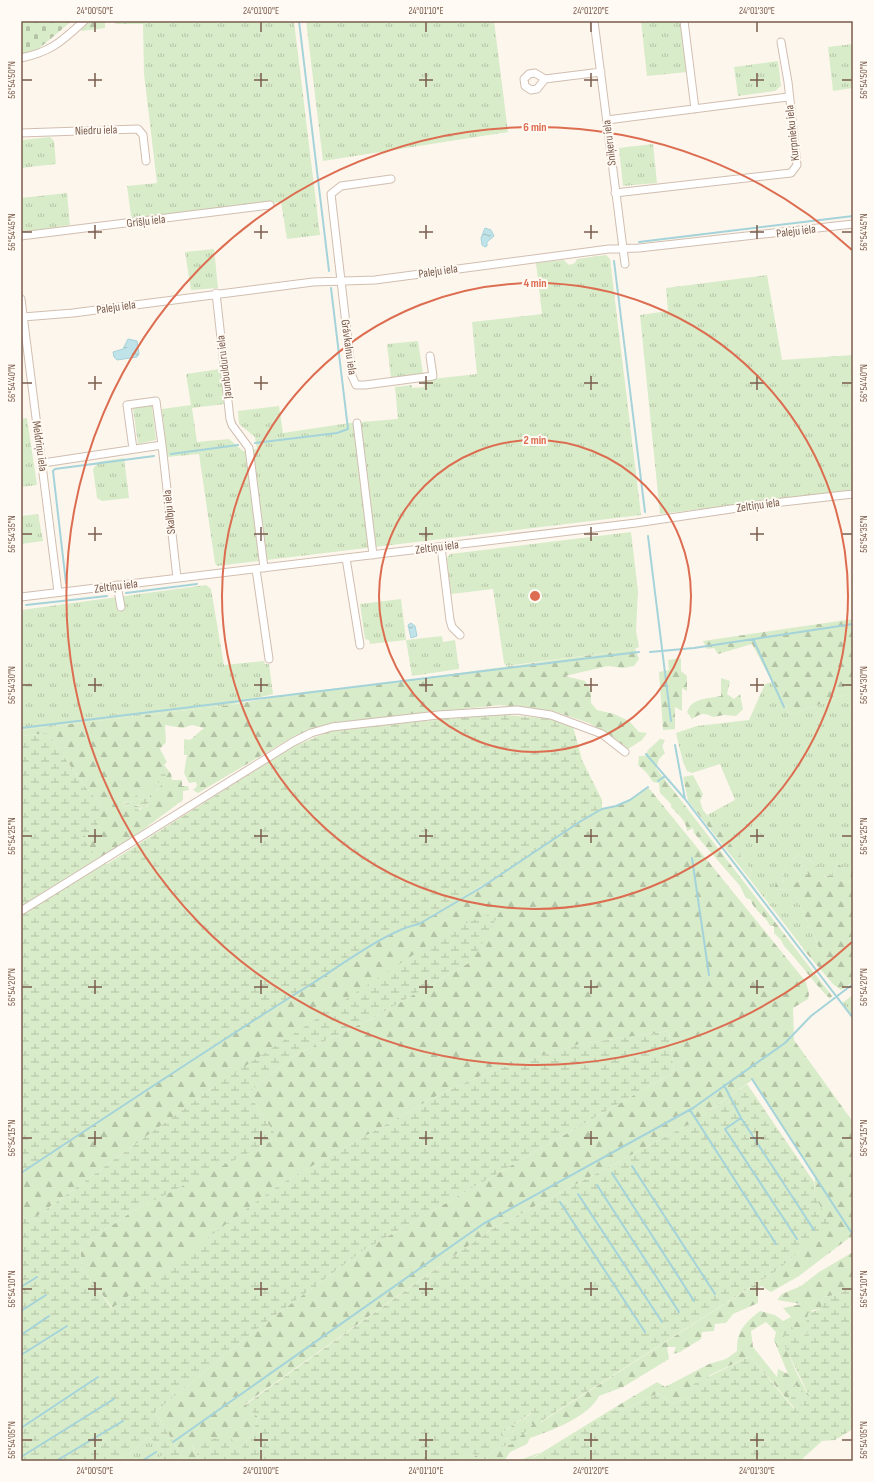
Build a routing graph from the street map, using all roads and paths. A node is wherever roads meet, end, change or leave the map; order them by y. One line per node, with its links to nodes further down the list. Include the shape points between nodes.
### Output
1 (84, 21): 5 (street, via 50,50)
2 (594, 21): 6 (street, Sniķeru iela)
3 (684, 21): 9 (street)
4 (781, 42): 8 (street)
5 (21, 58)
6 (601, 72): 7 (street); 10 (street, Sniķeru iela)
7 (545, 79)
8 (788, 97): 9 (street, Kurpnieku iela); 14 (street, Kurpnieku iela, via 797,165 792,173)
9 (695, 109): 10 (street, Kurpnieku iela)
10 (607, 120): 14 (street, Sniķeru iela)
11 (21, 133): 12 (street, Niedru iela, via 138,129 143,136)
12 (146, 161)
13 (391, 179): 20 (street, via 341,186 331,194)
14 (616, 193): 18 (street, Sniķeru iela)
15 (270, 205): 17 (street, Grīšļu iela)
16 (853, 224): 18 (street, Paleju iela)
17 (21, 236)
18 (623, 249): 19 (street, Sniķeru iela); 20 (street, Paleju iela)
19 (625, 264)
20 (341, 282): 21 (street, Paleju iela, via 314,282); 24 (street, Grāvkalnu iela, via 352,376 356,385 433,376)
21 (216, 293): 23 (street, Paleju iela); 33 (street, Jaunbulduru iela, via 230,419 249,448)
22 (21, 299): 23 (street, Meldriņu iela)
23 (23, 321): 28 (street, Meldriņu iela)
24 (430, 356)
25 (357, 423): 31 (street)
26 (162, 445): 27 (street); 27 (street, Skalbju iela, via 156,401 127,405); 35 (street, Skalbju iela)
27 (133, 449): 28 (street)
28 (43, 462): 37 (street, Meldriņu iela)
29 (853, 494): 30 (street, Zeltiņu iela)
30 (441, 547): 31 (street, Zeltiņu iela); 40 (street, via 450,620 452,627)
31 (373, 555): 32 (street, Zeltiņu iela)
32 (346, 558): 33 (street, Zeltiņu iela); 41 (street)
33 (264, 568): 34 (street, Zeltiņu iela)
34 (256, 569): 35 (street, Zeltiņu iela); 42 (street)
35 (177, 578): 36 (street, Zeltiņu iela)
36 (117, 586): 37 (street, Zeltiņu iela); 39 (street)
37 (58, 592): 38 (street, Zeltiņu iela)
38 (21, 597)
39 (121, 607)
40 (460, 635)
41 (360, 645)
42 (269, 659)
43 (625, 752): 44 (street, via 602,734 551,715 517,710 438,715 320,730 293,742)
44 (21, 911)

